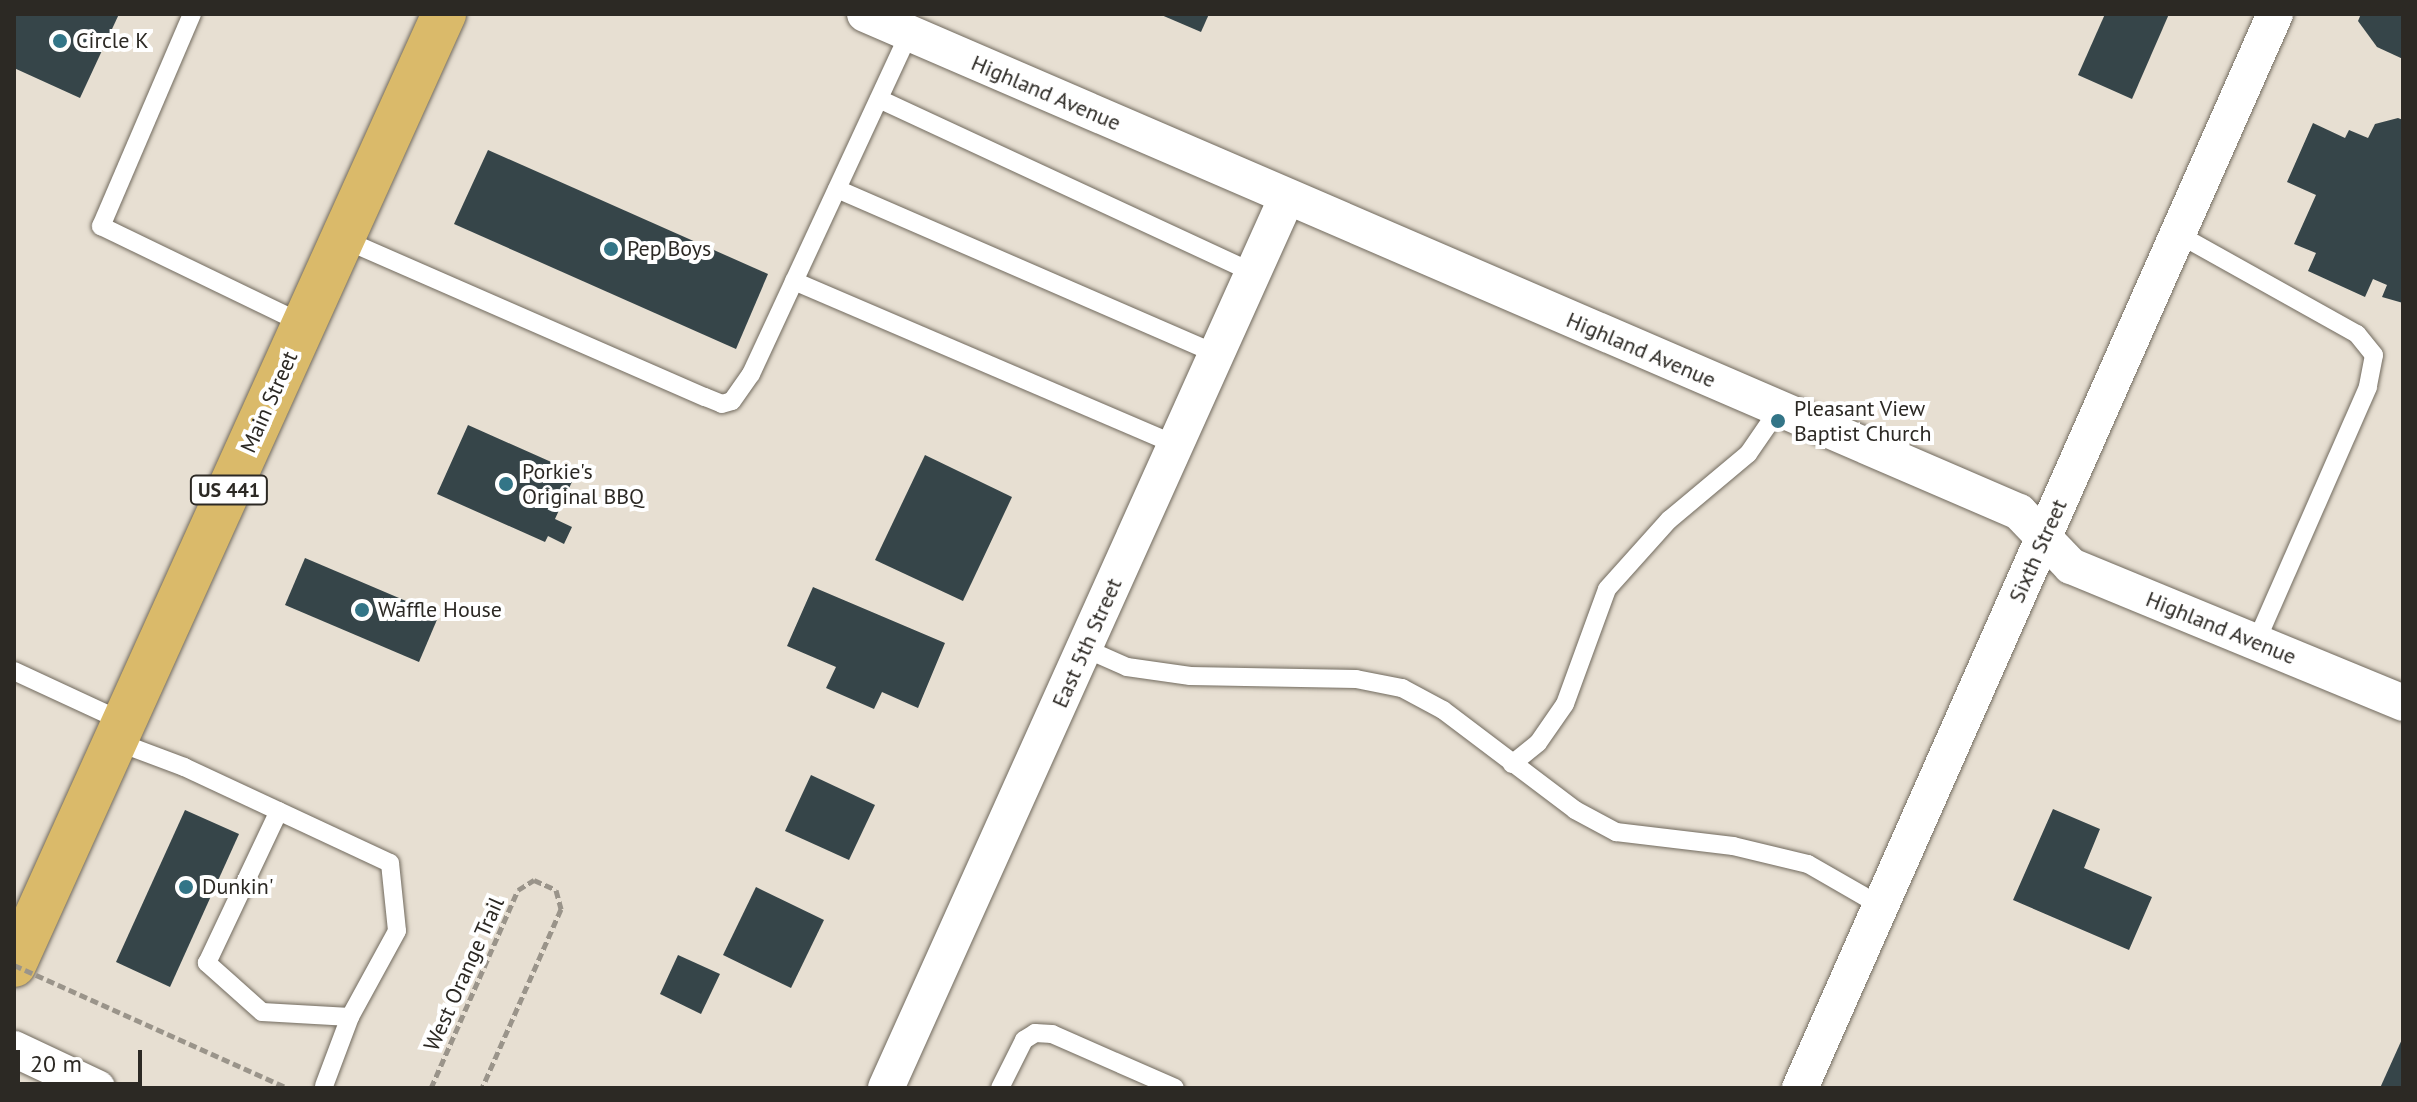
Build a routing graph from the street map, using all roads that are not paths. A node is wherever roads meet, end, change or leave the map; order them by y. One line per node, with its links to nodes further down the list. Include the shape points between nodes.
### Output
1 (192, 14): 13 (lane, via 101,226)
2 (444, 14): 10 (main road, Main Street / US 441)
3 (865, 14): 5 (street, Highland Avenue)
4 (2275, 14): 9 (street, Sixth Street)
5 (909, 33): 6 (lane); 8 (street, Highland Avenue)
6 (879, 99): 7 (lane); 11 (lane)
7 (837, 189): 12 (lane); 14 (lane)
8 (1287, 197): 11 (street, East 5th Street); 15 (street, Highland Avenue)
9 (2178, 234): 17 (street, Sixth Street); 18 (lane, via 2357,334 2374,355 2368,387)
10 (343, 239): 12 (lane, via 722,404 741,392); 13 (main road, Main Street / US 441)
11 (1253, 273): 14 (street, East 5th Street)
12 (794, 281): 16 (lane)
13 (304, 324): 22 (main road, Main Street / US 441)
14 (1217, 354): 16 (street, East 5th Street)
15 (1779, 409): 17 (street, Highland Avenue, via 2019,512); 23 (lane, via 1748,454 1669,520 1607,589 1565,704 1538,743)
16 (1176, 445): 19 (street, East 5th Street)
17 (2044, 538): 18 (street, Highland Avenue, via 2071,566); 25 (street, Sixth Street)
18 (2256, 642): 21 (street, Highland Avenue)
19 (1084, 648): 23 (lane, via 1127,667 1190,676 1356,679 1402,688 1443,710); 31 (street, East 5th Street)
20 (14, 671): 22 (lane)
21 (2403, 703)
22 (120, 732): 24 (lane); 26 (main road, Main Street / US 441)
23 (1512, 764): 25 (lane, via 1575,810 1616,832 1733,846 1808,864)
24 (279, 811): 27 (lane, via 390,863 397,931); 27 (lane, via 207,963 262,1012)
25 (1881, 906): 34 (street, Sixth Street)
26 (14, 965)
27 (350, 1017): 29 (lane)
28 (14, 1049): 30 (street)
29 (324, 1086)
30 (97, 1088)
31 (886, 1088)
32 (1000, 1088): 33 (lane, via 1024,1040 1035,1033 1052,1034)
33 (1175, 1088)
34 (1800, 1088)

